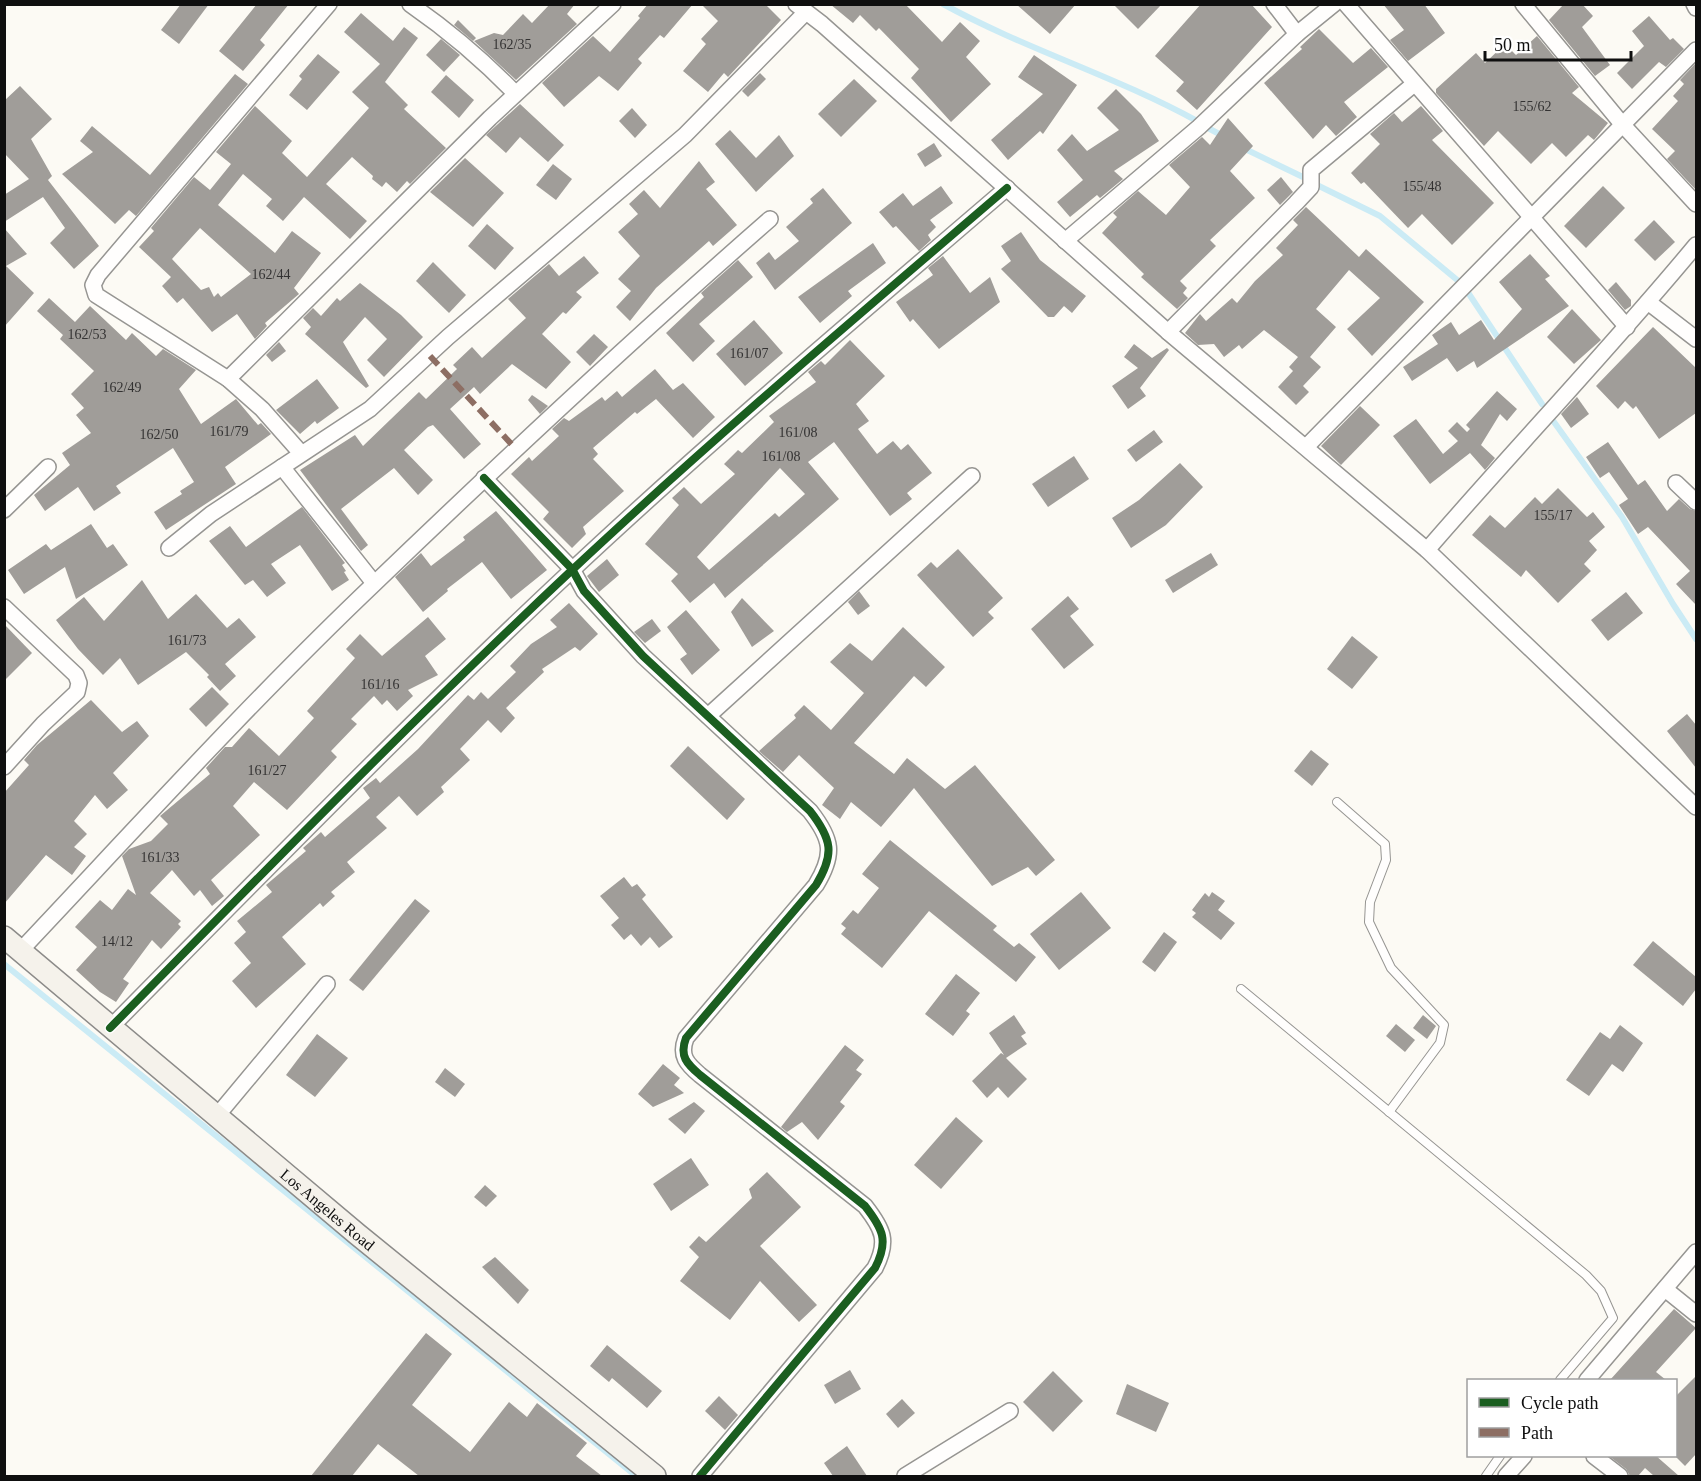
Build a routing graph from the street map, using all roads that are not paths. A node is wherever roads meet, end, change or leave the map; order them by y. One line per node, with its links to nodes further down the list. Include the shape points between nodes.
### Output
1 (329, 4): 24 (street, via 93,285 96,295)
2 (410, 4): 12 (street, via 480,56)
3 (613, 4): 12 (street)
4 (1274, 4): 9 (street)
5 (1334, 4): 9 (street)
6 (1346, 4): 11 (street)
7 (1523, 4): 13 (street)
8 (801, 8): 14 (street); 26 (street, via 685,135 448,337 370,409)
9 (1297, 34): 18 (street, via 1199,127)
10 (1696, 50): 13 (street)
11 (1414, 84): 16 (street); 22 (street, via 1311,170 1311,187)
12 (515, 93): 24 (street)
13 (1622, 124): 15 (street); 16 (street)
14 (1007, 188): 18 (street); 36 (street, via 804,361)
15 (1696, 204)
16 (1532, 218): 21 (street); 25 (street)
17 (770, 219): 30 (street)
18 (1065, 241): 22 (street)
19 (1696, 245): 20 (street)
20 (1648, 302): 21 (street); 23 (street)
21 (1627, 327): 35 (street)
22 (1168, 332): 25 (street)
23 (1696, 339)
24 (228, 379): 26 (street)
25 (1306, 447): 35 (street)
26 (300, 453): 28 (street)
27 (48, 467): 33 (street)
28 (282, 467): 34 (street, via 211,514); 37 (street)
29 (972, 476): 39 (street)
30 (484, 478): 36 (street); 37 (street)
31 (1676, 483): 32 (street)
32 (1696, 502)
33 (4, 510)
34 (169, 548)
35 (1427, 550): 42 (street)
36 (572, 569): 39 (street, via 604,614); 46 (street, via 442,693)
37 (374, 583): 43 (street, via 192,769)
38 (4, 607): 40 (street, via 76,675 79,683 77,692)
39 (708, 716): 59 (street, via 810,811 823,827 830,855 816,885 686,1038 683,1057 700,1075 865,1206 879,1224 884,1240 875,1268)
40 (4, 767)
41 (1337, 802): 47 (lane, via 1385,844 1386,860 1368,911 1369,922 1391,968 1444,1025 1440,1043)
42 (1696, 807)
43 (12, 944): 46 (main road, Los Angeles Road)
44 (327, 984): 48 (street)
45 (1241, 989): 47 (lane)
46 (110, 1028): 48 (main road, Los Angeles Road)
47 (1389, 1112): 52 (lane, via 1601,1291 1613,1318)
48 (216, 1117): 58 (main road, Los Angeles Road)
49 (1696, 1252): 50 (street)
50 (1665, 1289): 51 (street); 53 (street)
51 (1696, 1314)
52 (1561, 1379)
53 (1588, 1379)
54 (1010, 1411): 60 (street)
55 (1499, 1457): 61 (lane)
56 (1522, 1457): 62 (street)
57 (1596, 1457): 63 (street)
58 (655, 1476)
59 (700, 1476)
60 (905, 1476)
61 (1486, 1476)
62 (1506, 1476)
63 (1620, 1476)

